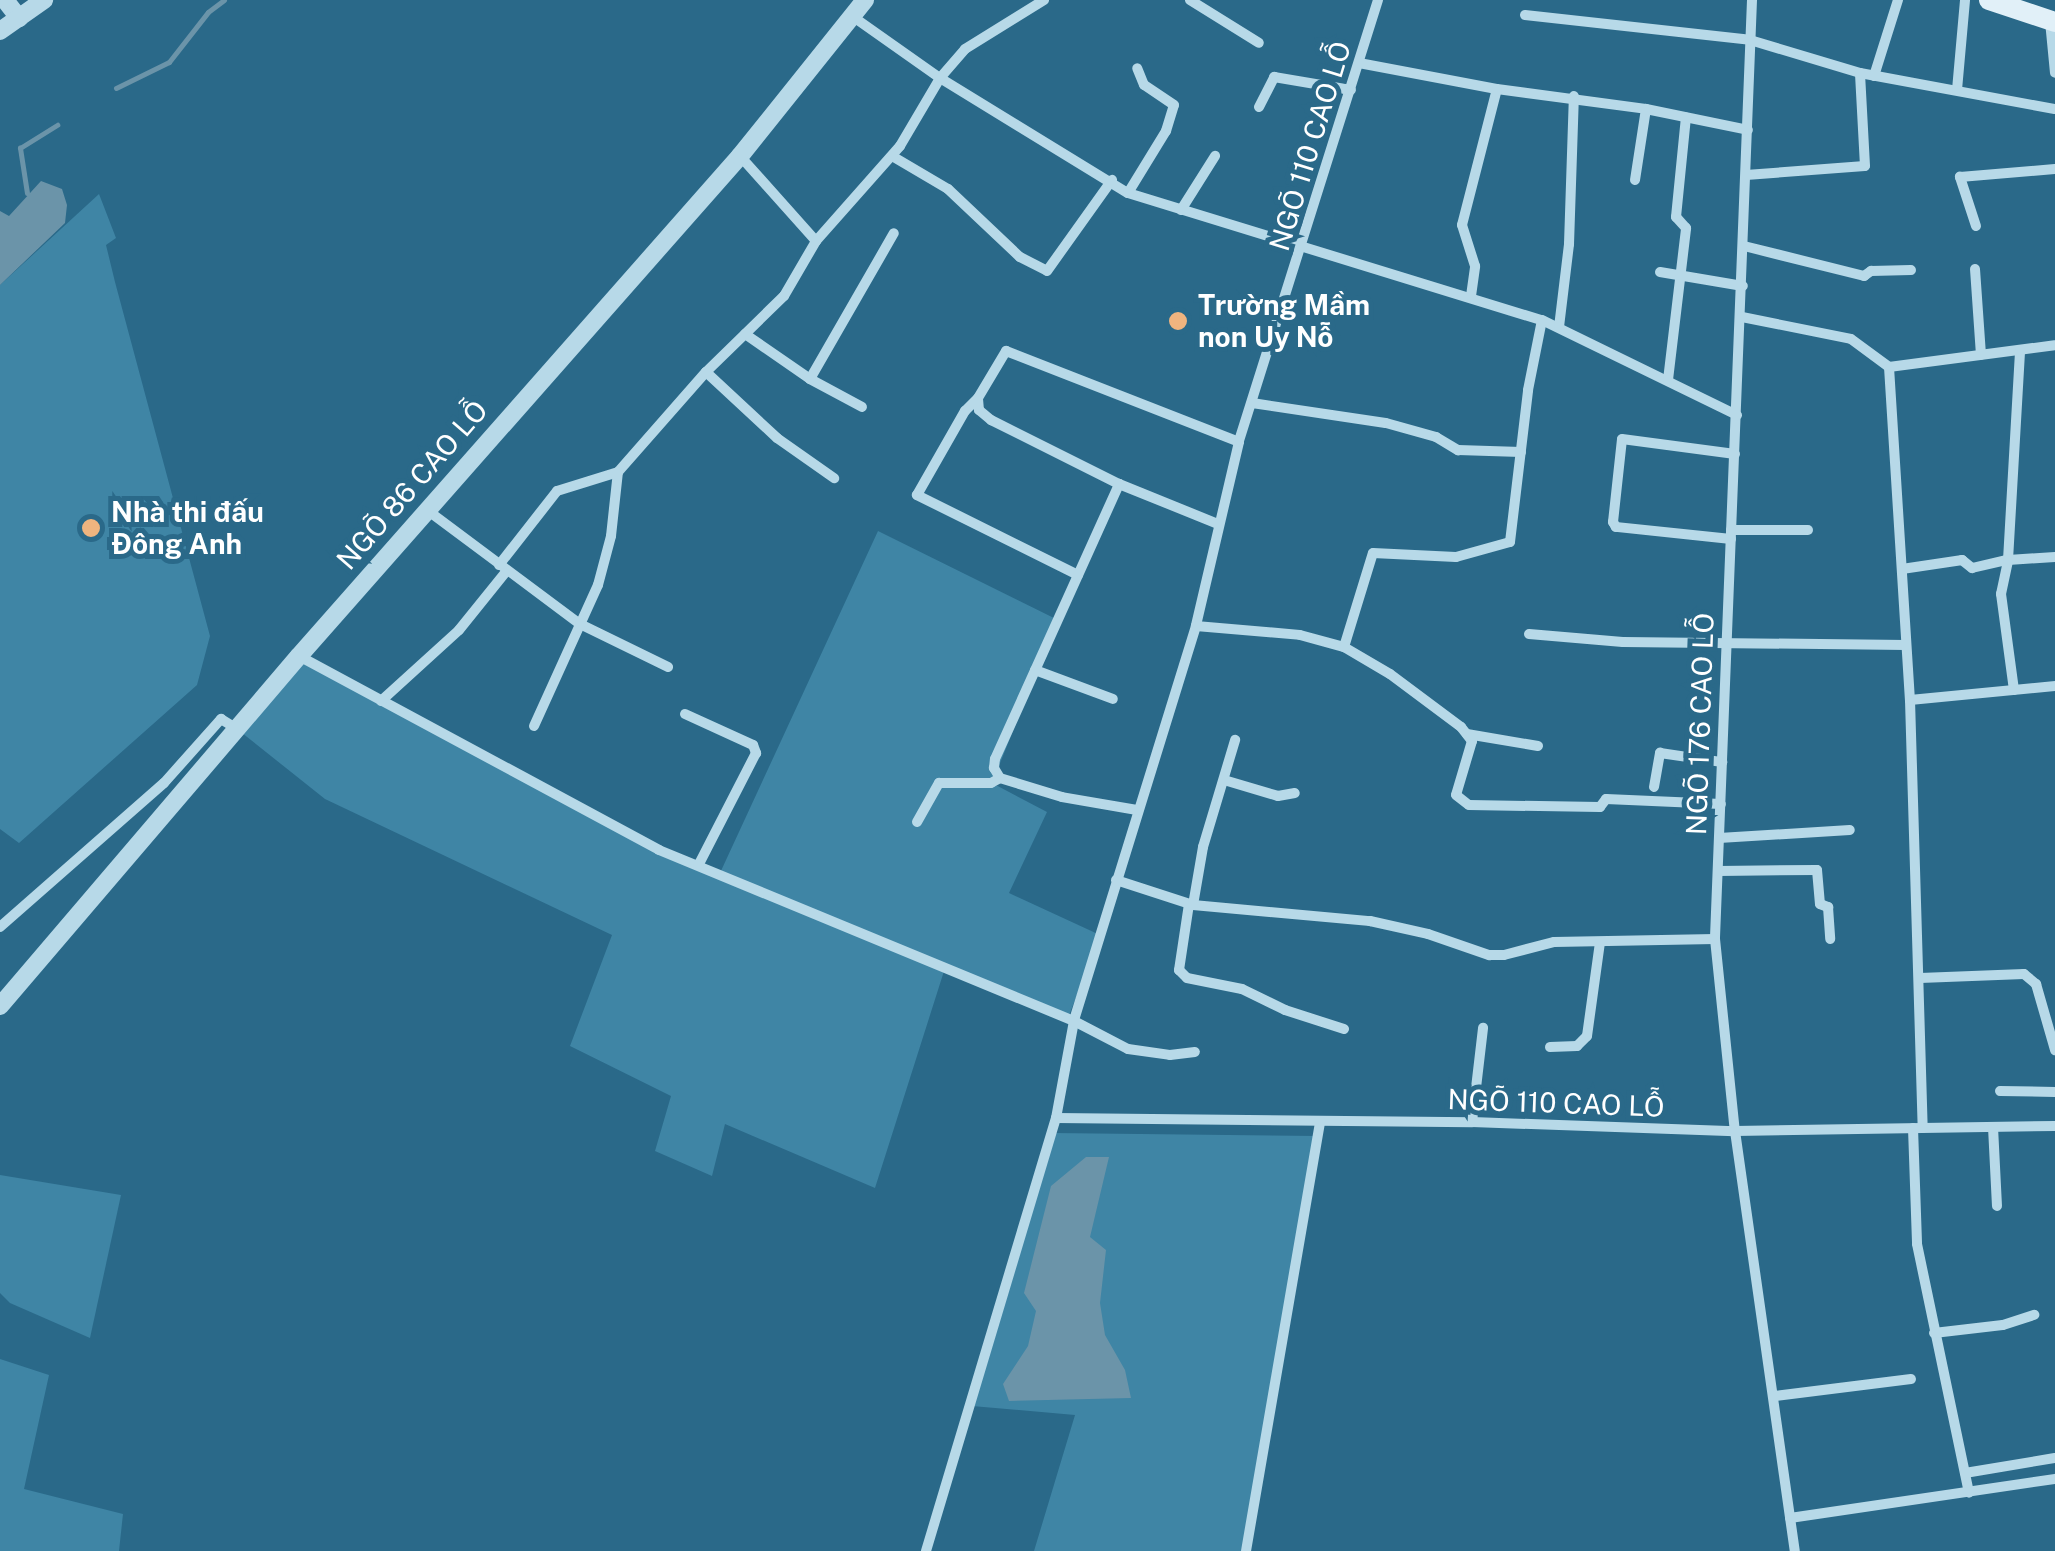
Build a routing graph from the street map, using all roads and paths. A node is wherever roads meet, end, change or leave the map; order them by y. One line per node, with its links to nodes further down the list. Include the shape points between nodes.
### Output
1 (5, 0): 13 (street)
2 (44, 0): 13 (street)
3 (865, 0): 12 (street, NGÕ 86 CAO LỖ)
4 (1044, 0): 23 (street, via 965,49)
5 (1190, 0): 17 (street)
6 (1378, 0): 18 (street, NGÕ 110 CAO LỖ)
7 (1752, 0): 16 (street, NGÕ 176 CAO LỖ)
8 (1898, 0): 22 (street)
9 (1965, 0): 26 (street)
10 (1989, 0): 14 (main road)
11 (1525, 15): 16 (street)
12 (852, 16): 23 (street); 33 (street, NGÕ 86 CAO LỖ)
13 (18, 18): 15 (street)
14 (2052, 21): 21 (street)
15 (0, 30)
16 (1750, 40): 20 (street); 32 (street, NGÕ 176 CAO LỖ)
17 (1259, 42)
18 (1359, 63): 24 (street); 25 (street, NGÕ 110 CAO LỖ)
19 (1137, 68): 40 (street, via 1144,85 1174,105)
20 (1860, 73): 22 (street); 37 (street, via 1865,166)
21 (2055, 73)
22 (1874, 76): 26 (street)
23 (940, 78): 34 (street); 38 (street)
24 (1496, 89): 27 (street); 52 (street, via 1462,225 1475,266)
25 (1351, 90): 28 (street, via 1274,77); 45 (street, NGÕ 110 CAO LỖ)
26 (1957, 90): 30 (street)
27 (1574, 96): 29 (street); 55 (street)
28 (1259, 107)
29 (1646, 109): 31 (street); 39 (street)
30 (2055, 109)
31 (1686, 117): 32 (street); 50 (street, via 1676,217 1686,228)
32 (1748, 130): 37 (street, NGÕ 176 CAO LỖ)
33 (740, 156): 44 (street); 74 (street, NGÕ 86 CAO LỖ)
34 (892, 156): 38 (street, via 948,189 1020,256 1046,271); 44 (street)
35 (1216, 156): 41 (street)
36 (2055, 169): 42 (street, via 1960,177)
37 (1746, 175): 46 (street, NGÕ 176 CAO LỖ)
38 (1112, 180): 40 (street)
39 (1635, 180)
40 (1128, 193): 41 (street)
41 (1181, 210): 45 (street)
42 (1976, 226)
43 (894, 234): 62 (street)
44 (816, 241): 56 (street, via 784,296)
45 (1304, 245): 52 (street); 65 (street, NGÕ 110 CAO LỖ)
46 (1744, 246): 47 (street, via 1864,276); 51 (street, NGÕ 176 CAO LỖ)
47 (1911, 270)
48 (1975, 270): 59 (street)
49 (1660, 272): 50 (street)
50 (1680, 276): 51 (street); 63 (street)
51 (1743, 286): 53 (street, NGÕ 176 CAO LỖ)
52 (1471, 296): 54 (street)
53 (1742, 317): 60 (street, via 1851,339); 67 (street, NGÕ 176 CAO LỖ)
54 (1542, 320): 55 (street); 69 (street)
55 (1559, 328): 63 (street)
56 (745, 334): 61 (street); 62 (street)
57 (2055, 345): 58 (street)
58 (2020, 350): 59 (street); 79 (street)
59 (1980, 355): 60 (street)
60 (1890, 367): 81 (street)
61 (706, 372): 71 (street); 72 (street, via 776,438)
62 (810, 380): 66 (street)
63 (1668, 380): 67 (street)
64 (978, 398): 68 (street, via 1006,351); 73 (street, via 977,407 991,420); 82 (street, via 917,495)
65 (1252, 402): 68 (street, NGÕ 110 CAO LỖ); 69 (street, via 1386,424 1458,450)
66 (862, 406)
67 (1737, 414): 70 (street, NGÕ 176 CAO LỖ)
68 (1239, 442): 75 (street, NGÕ 110 CAO LỖ)
69 (1521, 452): 88 (street, via 1510,542 1456,557 1373,553)
70 (1735, 454): 77 (street, NGÕ 176 CAO LỖ); 77 (street, via 1622,438 1613,522)
71 (618, 472): 80 (street, via 558,491); 83 (street, via 611,536)
72 (834, 478)
73 (1120, 484): 75 (street); 82 (street)
74 (427, 510): 80 (street); 89 (street, NGÕ 86 CAO LỖ)
75 (1218, 524): 84 (street, NGÕ 110 CAO LỖ)
76 (1808, 530): 77 (street)
77 (1731, 535): 86 (street, NGÕ 176 CAO LỖ)
78 (2055, 556): 79 (street)
79 (2008, 560): 81 (street); 93 (street, via 2001,594)
80 (502, 569): 83 (street); 96 (street, via 459,630)
81 (1902, 569): 87 (street)
82 (1078, 575): 91 (street)
83 (580, 624): 90 (street); 98 (street)
84 (1196, 626): 88 (street, via 1300,636); 109 (street, NGÕ 110 CAO LỖ)
85 (1530, 634): 86 (street)
86 (1725, 642): 87 (street); 103 (street, NGÕ 176 CAO LỖ)
87 (1906, 645): 95 (street)
88 (1344, 648): 100 (street, via 1390,674)
89 (299, 656): 96 (street); 99 (street, NGÕ 86 CAO LỖ)
90 (668, 668)
91 (1036, 670): 94 (street); 104 (street, via 995,759)
92 (2055, 686): 93 (street)
93 (2014, 690): 95 (street)
94 (1113, 699)
95 (1910, 700): 121 (street)
96 (382, 701): 113 (street, via 636,838)
97 (685, 714): 113 (street, via 753,745 756,753)
98 (534, 726)
99 (236, 729): 117 (street, via 221,719 164,782); 122 (street, NGÕ 86 CAO LỖ)
100 (1466, 734): 102 (street); 108 (street, via 1472,740 1456,795 1469,805 1600,807 1606,799)
101 (1235, 740): 105 (street)
102 (1538, 746)
103 (1722, 762): 106 (street, via 1660,753); 108 (street, NGÕ 176 CAO LỖ)
104 (1000, 778): 109 (street, via 1062,798); 110 (street, via 939,783)
105 (1224, 780): 107 (street, via 1278,796); 116 (street)
106 (1654, 787)
107 (1296, 792)
108 (1721, 804): 112 (street, NGÕ 176 CAO LỖ)
109 (1136, 810): 115 (street, NGÕ 110 CAO LỖ)
110 (917, 822)
111 (1850, 830): 112 (street)
112 (1719, 838): 114 (street, NGÕ 176 CAO LỖ)
113 (699, 864): 123 (street)
114 (1718, 871): 118 (street, NGÕ 176 CAO LỖ); 119 (street, via 1816,870)
115 (1116, 880): 116 (street); 123 (street, NGÕ 110 CAO LỖ)
116 (1191, 905): 120 (street, via 1370,921 1489,955 1554,942); 125 (street, via 1179,970 1187,978 1242,988)
117 (0, 927)
118 (1714, 939): 120 (street); 137 (street, NGÕ 176 CAO LỖ)
119 (1830, 939)
120 (1600, 942): 126 (street, via 1587,1036 1577,1046)
121 (1920, 978): 127 (street, via 2024,974 2036,984); 136 (street)
122 (0, 1006)
123 (1074, 1020): 128 (street, via 1128,1049 1170,1056); 131 (street, NGÕ 110 CAO LỖ)
124 (1484, 1028): 133 (street)
125 (1344, 1029)
126 (1550, 1046)
127 (2055, 1050)
128 (1195, 1052)
129 (2000, 1091): 130 (street)
130 (2055, 1092)
131 (1056, 1118): 132 (street, NGÕ 110 CAO LỖ); 148 (street, NGÕ 110 CAO LỖ)
132 (1320, 1121): 133 (street, NGÕ 110 CAO LỖ); 149 (street)
133 (1472, 1122): 137 (street, NGÕ 110 CAO LỖ)
134 (2055, 1126): 135 (street, NGÕ 110 CAO LỖ)
135 (1992, 1127): 136 (street, NGÕ 110 CAO LỖ); 138 (street)
136 (1918, 1128): 137 (street, NGÕ 110 CAO LỖ); 140 (street, via 1917,1244)
137 (1735, 1131): 142 (street, NGÕ 176 CAO LỖ)
138 (1997, 1206)
139 (2034, 1315): 140 (street)
140 (1934, 1333): 144 (street)
141 (1912, 1379): 142 (street)
142 (1775, 1396): 147 (street, NGÕ 176 CAO LỖ)
143 (2055, 1458): 144 (street)
144 (1965, 1473): 146 (street)
145 (2055, 1480): 146 (street)
146 (1968, 1493): 147 (street)
147 (1790, 1518): 150 (street, NGÕ 176 CAO LỖ)
148 (926, 1551)
149 (1246, 1551)
150 (1796, 1551)

